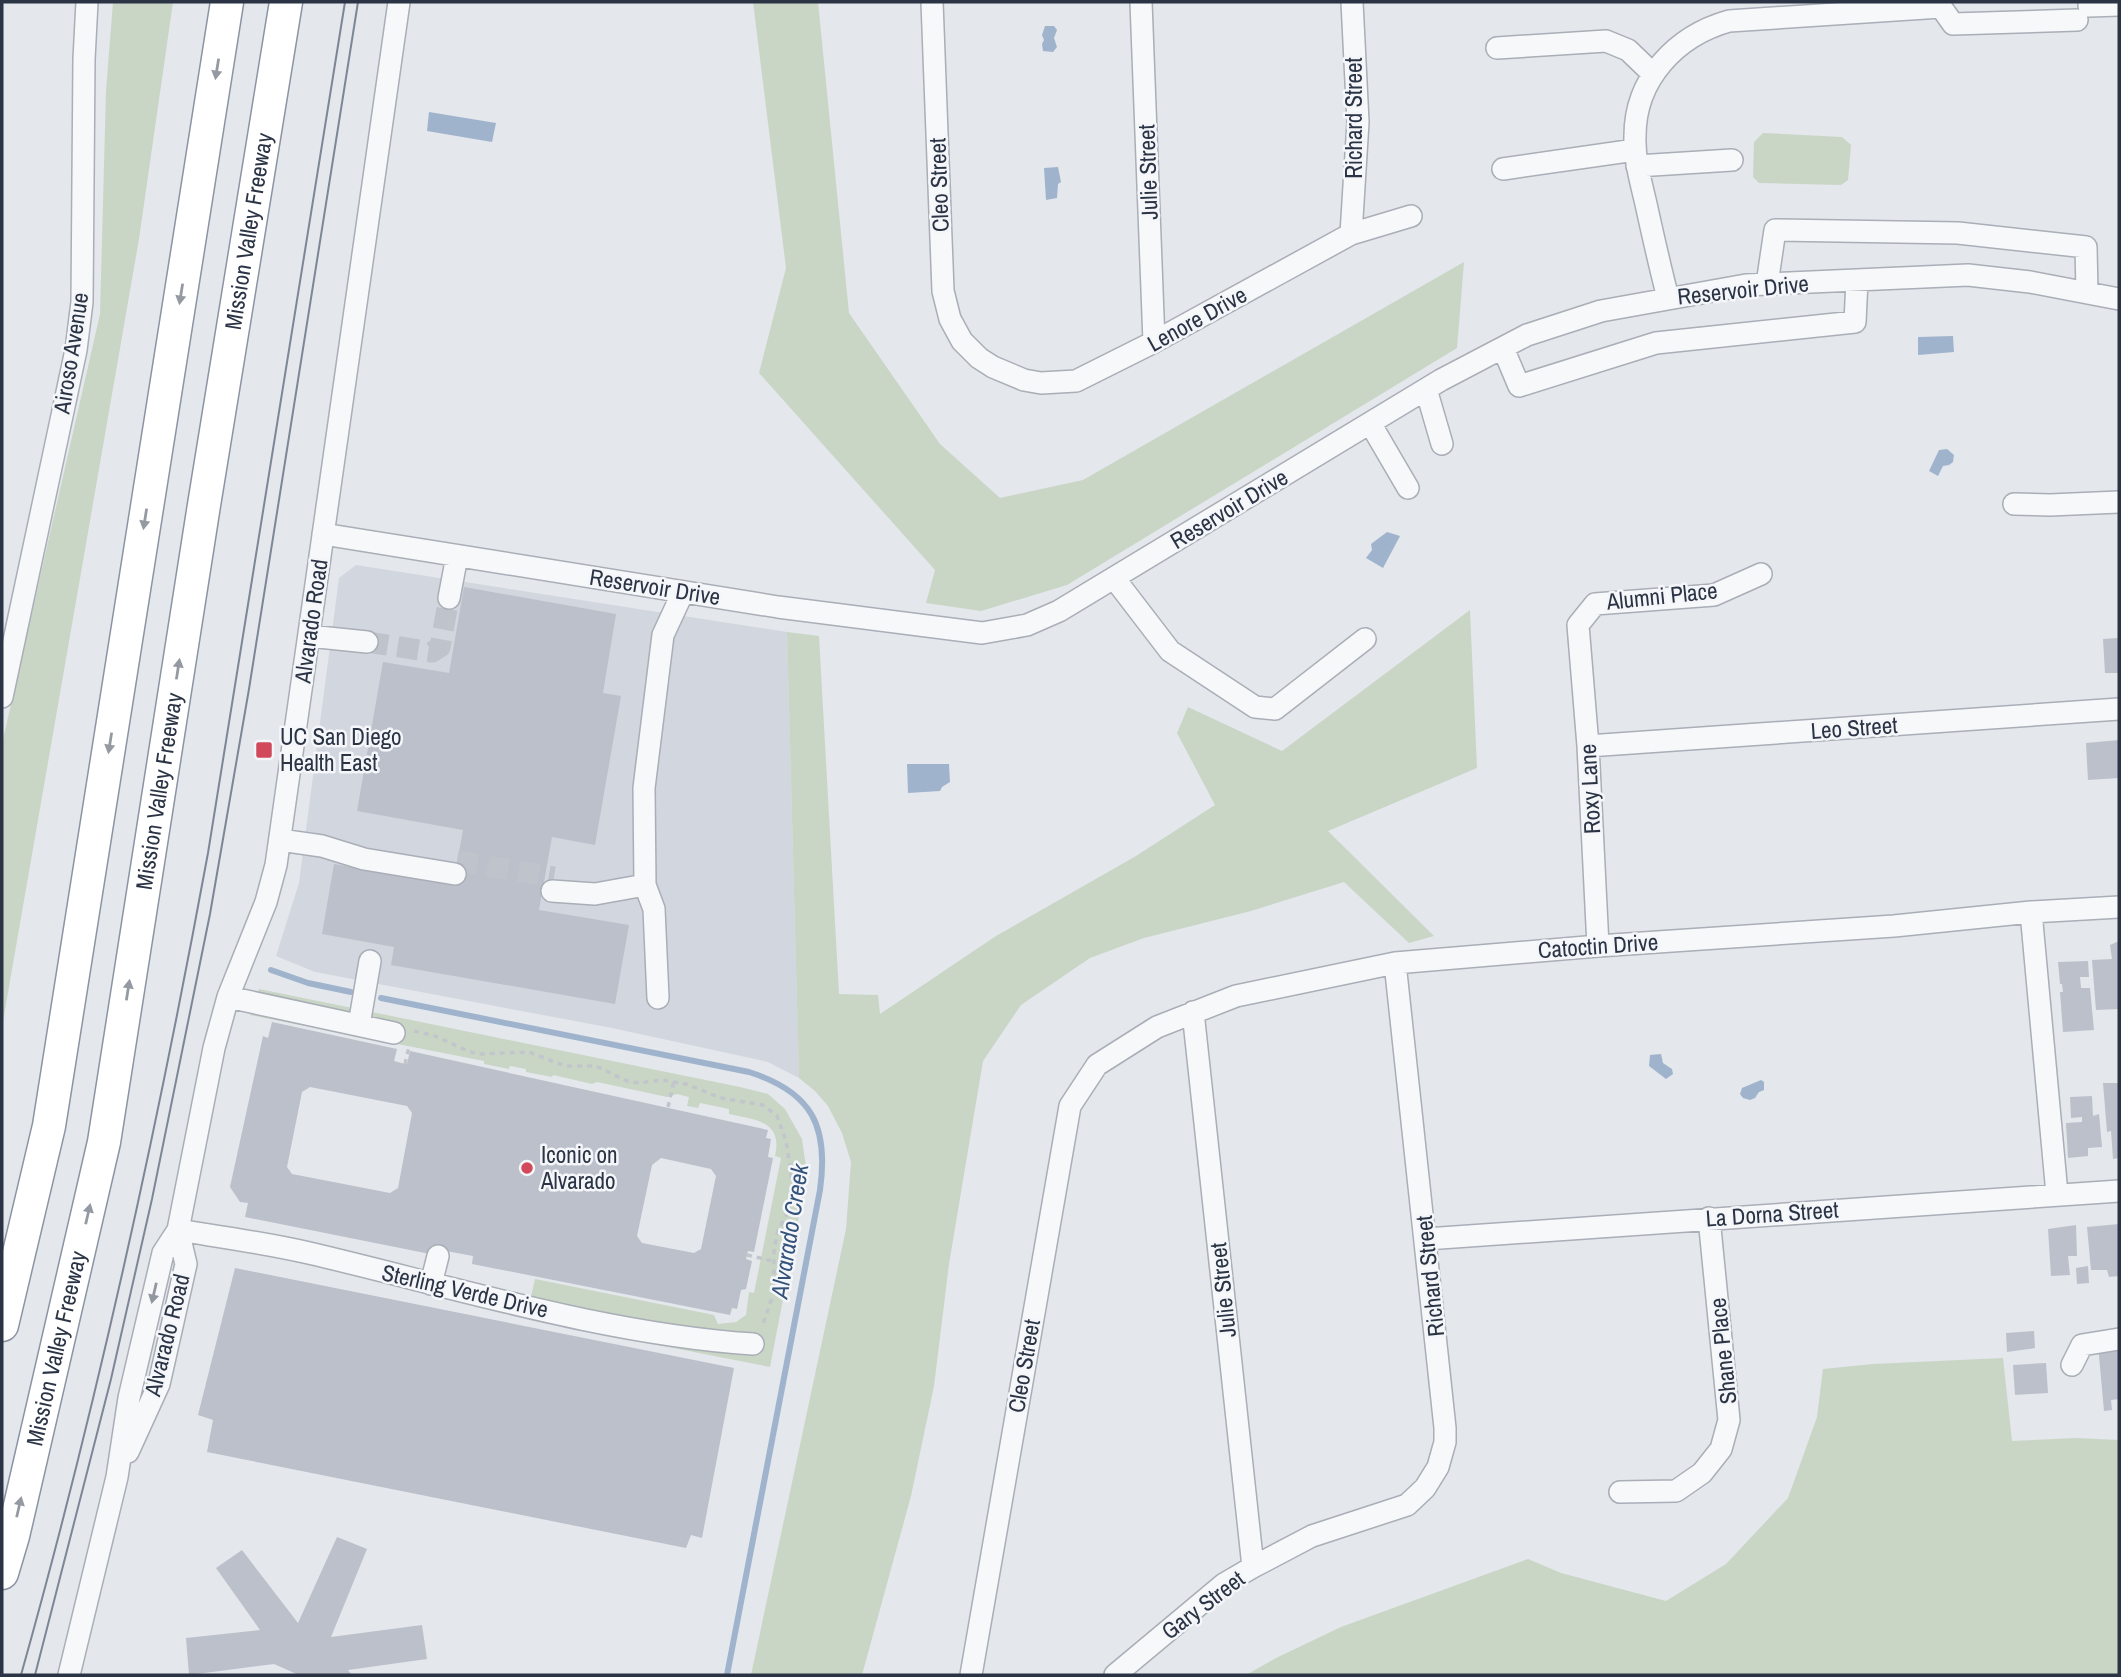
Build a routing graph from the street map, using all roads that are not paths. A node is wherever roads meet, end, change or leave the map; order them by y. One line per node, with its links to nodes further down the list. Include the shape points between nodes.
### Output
1 (87, 2): 40 (street, Airoso Avenue, via 82,302 76,350)
2 (228, 2): 65 (highway, one-way to 65, via 49,1126)
3 (286, 2): 72 (highway, Mission Valley Freeway, one-way to 3, via 104,1142)
4 (399, 2): 30 (street, Alvarado Road)
5 (932, 2): 23 (street, Cleo Street, via 943,294 962,341)
6 (1141, 2): 21 (street, Julie Street)
7 (1352, 2): 15 (street, Richard Street, via 1358,122)
8 (2119, 5): 10 (street, via 2083,13 1953,24 1941,7 1729,21 1686,40)
9 (1497, 48): 10 (street, via 1606,41 1628,50)
10 (1653, 74): 11 (street, via 1638,111)
11 (1636, 158): 12 (street); 13 (street); 19 (street)
12 (1732, 160)
13 (1503, 169)
14 (1411, 216): 15 (street, Lenore Drive)
15 (1351, 234): 21 (street, Lenore Drive)
16 (1857, 280): 17 (street, Reservoir Drive); 18 (street, Reservoir Drive, via 1968,275); 22 (street, via 1855,323 1656,343 1519,386)
17 (1766, 284): 18 (street, via 1774,230 1958,233 2086,247); 19 (street, Reservoir Drive)
18 (2087, 292): 20 (street, Reservoir Drive)
19 (1668, 299): 22 (street, Reservoir Drive, via 1601,311 1527,335)
20 (2119, 299)
21 (1154, 342): 23 (street, Lenore Drive, via 1076,381 1059,383 1024,380)
22 (1503, 348): 24 (street, Reservoir Drive)
23 (979, 358)
24 (1426, 389): 25 (street, Reservoir Drive); 26 (street)
25 (1370, 423): 27 (street); 33 (street, Reservoir Drive)
26 (1442, 444)
27 (1408, 488)
28 (2119, 502): 29 (street)
29 (2014, 505)
30 (323, 534): 31 (street, Reservoir Drive); 37 (street, Alvarado Road)
31 (457, 556): 34 (street, Reservoir Drive); 35 (street)
32 (1761, 574): 36 (street, Alumni Place, via 1714,595 1595,604 1578,625)
33 (1114, 578): 34 (street, Reservoir Drive, via 1027,625 982,634); 38 (street, via 1170,651 1255,707 1275,709)
34 (682, 592): 45 (street, via 663,635 662,674 644,788)
35 (449, 598)
36 (1578, 633): 42 (street, Roxy Lane)
37 (309, 636): 39 (street); 43 (street, Alvarado Road)
38 (1364, 639)
39 (367, 642)
40 (2, 697)
41 (2119, 709): 42 (street, Leo Street)
42 (1588, 746): 49 (street, Roxy Lane)
43 (280, 840): 44 (street, via 364,859); 52 (street, Alvarado Road, via 266,902)
44 (456, 868)
45 (645, 880): 46 (street, via 595,894); 53 (street, via 654,909)
46 (553, 884)
47 (2119, 907): 48 (street, Catoctin Drive)
48 (2031, 912): 49 (street, Catoctin Drive); 59 (street)
49 (1598, 946): 51 (street, Catoctin Drive)
50 (370, 961): 55 (street)
51 (1395, 962): 54 (street, Catoctin Drive, via 1236,996); 62 (street, Richard Street)
52 (228, 997): 55 (street); 61 (street, Alvarado Road)
53 (658, 999)
54 (1193, 1012): 57 (street, Catoctin Drive, via 1157,1027); 71 (street, Julie Street)
55 (359, 1025): 56 (street)
56 (394, 1033)
57 (1097, 1065): 74 (street, Cleo Street, via 1070,1106)
58 (2119, 1191): 59 (street, La Dorna Street)
59 (2057, 1194): 60 (street, La Dorna Street)
60 (1709, 1218): 62 (street, La Dorna Street); 69 (street, Shane Place, via 1729,1420 1721,1449 1702,1473 1676,1490)
61 (178, 1230): 64 (street, Sterling Verde Drive, via 307,1253); 73 (street, Alvarado Road, via 163,1253 117,1477)
62 (1426, 1240): 70 (street, Richard Street, via 1445,1428 1443,1454 1432,1478 1407,1505)
63 (438, 1256): 64 (street)
64 (431, 1284): 67 (street, Sterling Verde Drive, via 681,1338)
65 (2, 1325)
66 (2119, 1339): 68 (street, via 2082,1345)
67 (753, 1344)
68 (2072, 1365)
69 (1620, 1492)
70 (1337, 1528): 71 (street, Gary Street)
71 (1252, 1567): 75 (street, Gary Street, via 1224,1584)
72 (2, 1573)
73 (69, 1675)
74 (971, 1675)
75 (1115, 1675)

